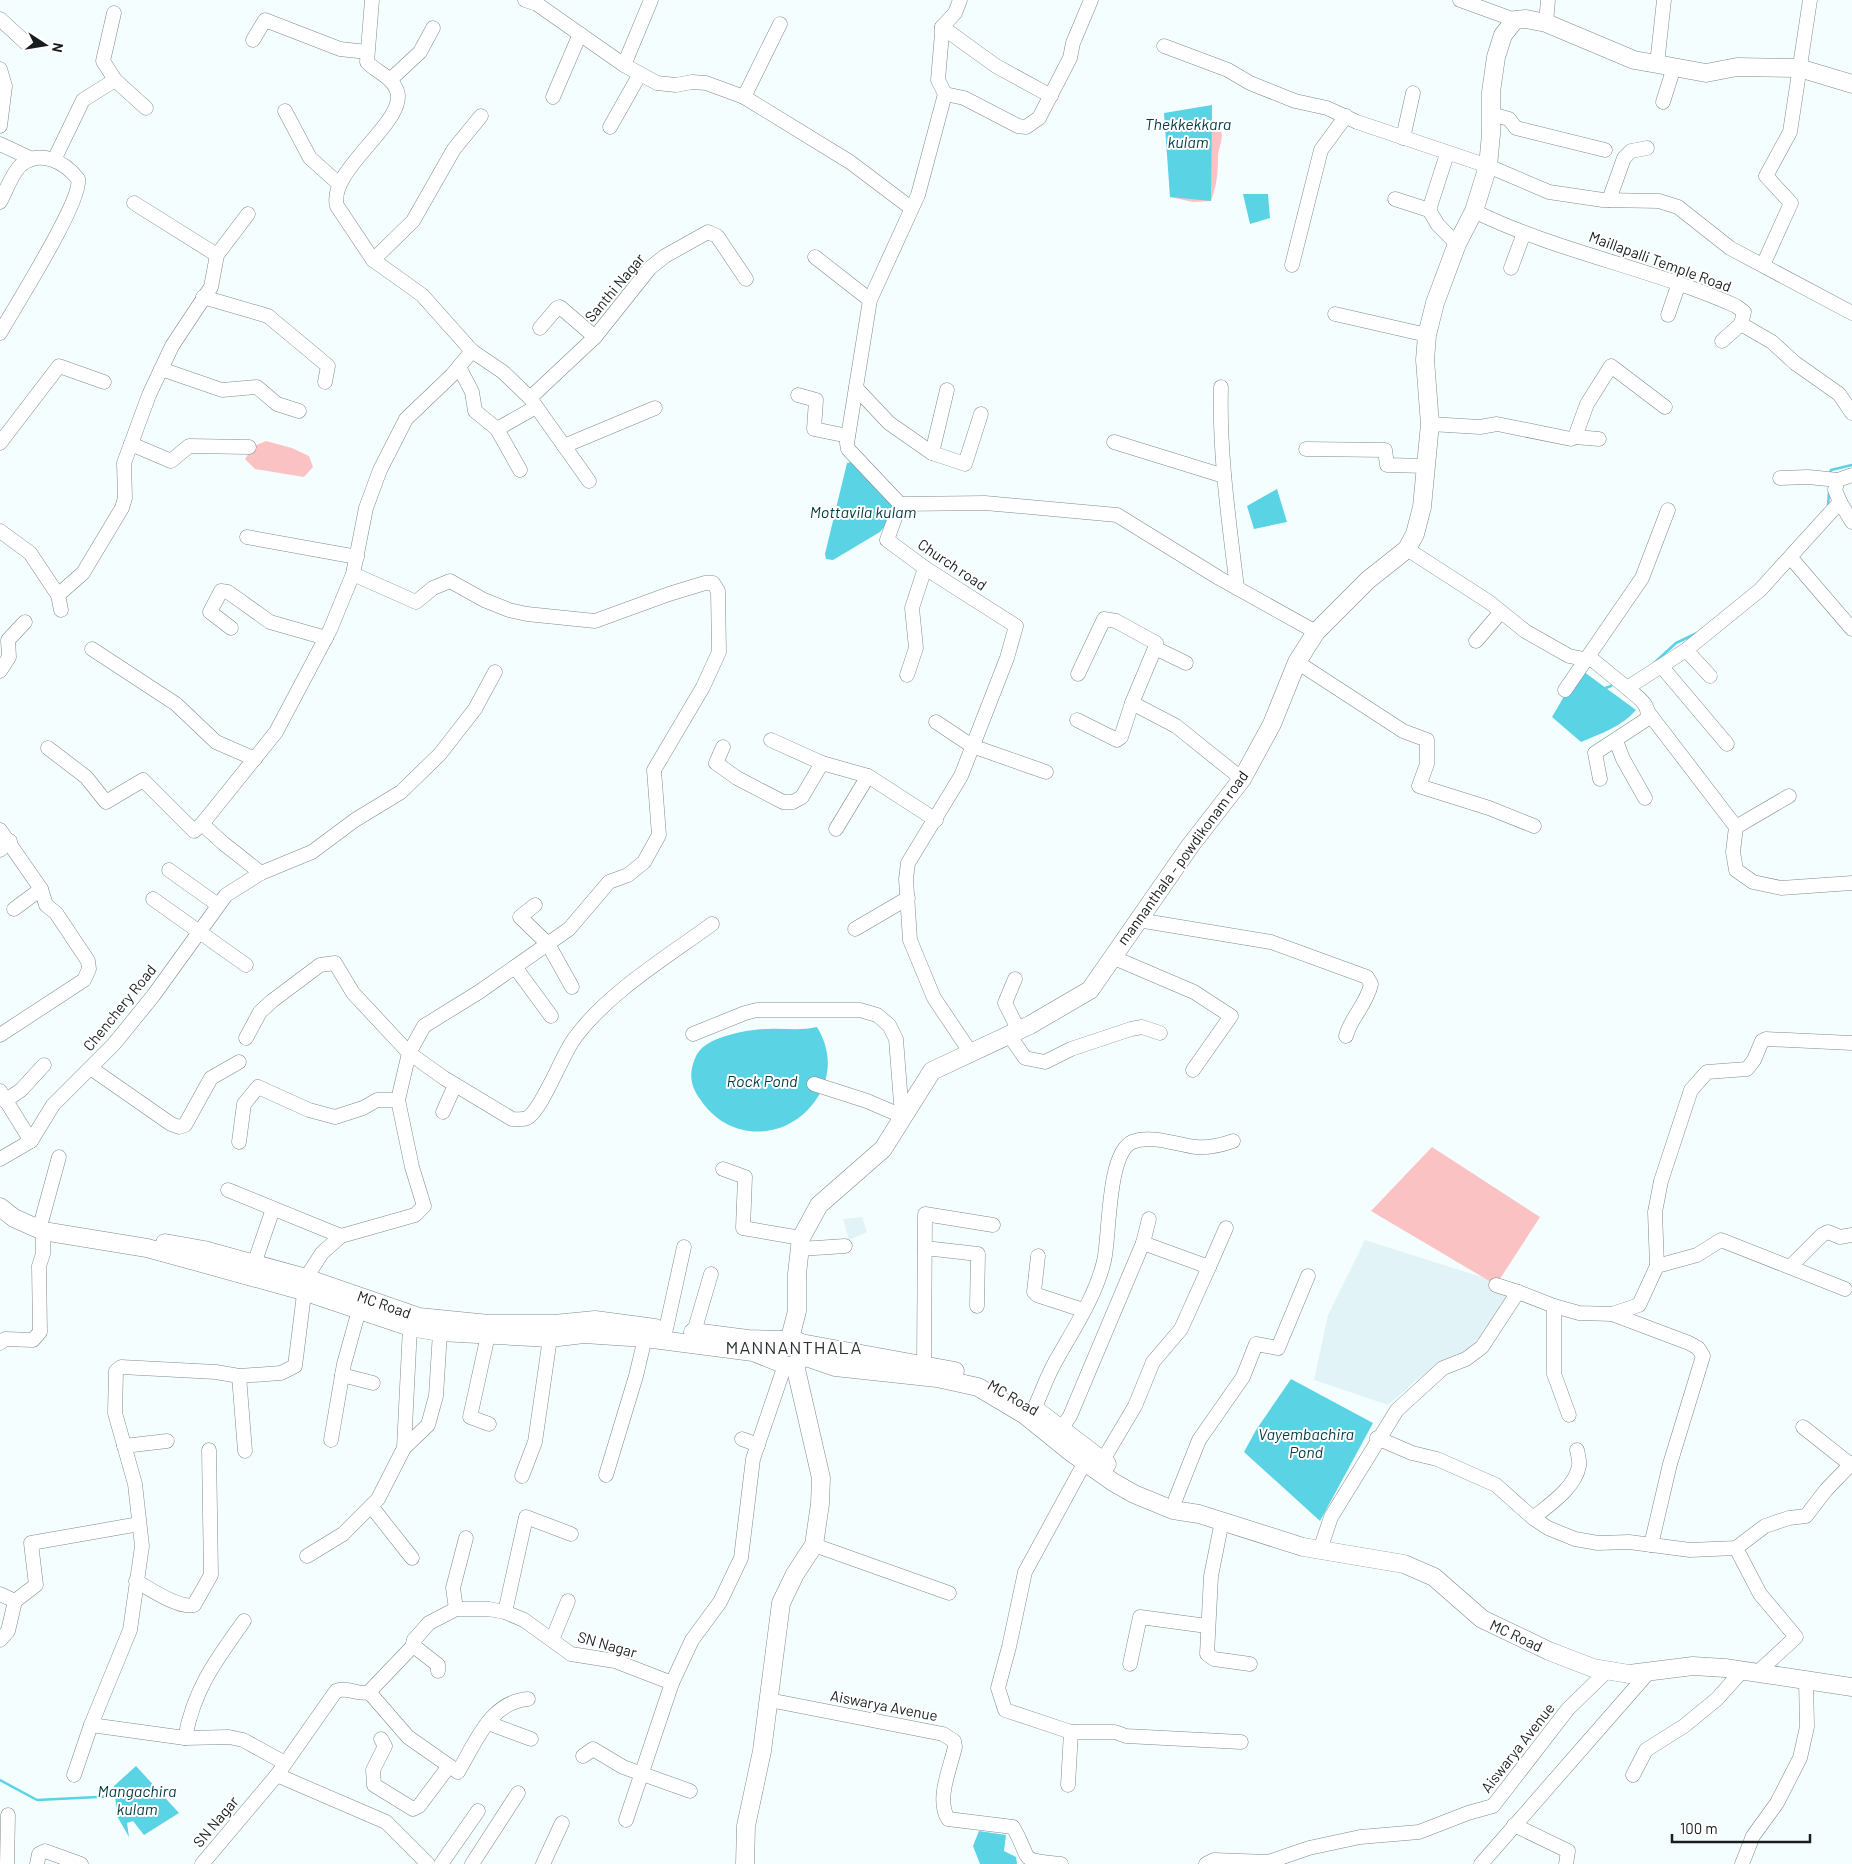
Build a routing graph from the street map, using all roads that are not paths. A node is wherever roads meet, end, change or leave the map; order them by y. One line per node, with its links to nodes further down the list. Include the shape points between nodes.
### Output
1 (372, 0): 21 (street)
2 (526, 0): 17 (street)
3 (650, 0): 23 (street)
4 (960, 0): 16 (street, via 953,17)
5 (1091, 0): 33 (street, via 1070,58)
6 (1460, 0): 12 (street)
7 (1548, 0): 13 (street)
8 (1664, 0): 22 (street)
9 (1810, 0): 25 (street)
10 (114, 13): 28 (street, via 103,61)
11 (0, 19): 19 (street)
12 (1515, 20): 13 (main road); 39 (main road, mannanthala - powdikonam road, via 1503,35 1496,57)
13 (1546, 23): 22 (main road, via 1634,60)
14 (780, 24): 35 (street)
15 (433, 28): 29 (street, via 420,52)
16 (942, 28): 32 (street, via 938,80); 33 (street, via 996,66)
17 (580, 34): 23 (street); 34 (street)
18 (253, 40): 21 (street, via 265,20 340,49)
19 (26, 43)
20 (1164, 46): 41 (street, via 1228,70 1250,83 1295,101)
21 (367, 52): 29 (street, via 368,64)
22 (1657, 64): 24 (main road)
23 (624, 65): 27 (street)
24 (1674, 67): 25 (main road, via 1706,73 1736,67); 36 (street)
25 (1799, 68): 30 (main road); 67 (street, via 1790,132 1766,176 1791,204)
26 (0, 69): 42 (street, via 5,86)
27 (640, 74): 35 (street, via 657,83 706,82); 43 (street)
28 (114, 80): 37 (street); 50 (street, via 83,100)
29 (390, 80): 52 (street, via 397,91 397,102 385,125)
30 (1852, 84)
31 (1413, 93): 44 (street)
32 (945, 94): 33 (street, via 964,98 1026,127 1039,118); 57 (street, via 918,195)
33 (1051, 96)
34 (553, 97)
35 (744, 97): 57 (street, via 850,162)
36 (1663, 102)
37 (146, 108)
38 (285, 111): 52 (street, via 310,158)
39 (1491, 114): 47 (street, via 1510,119 1516,128); 51 (main road, mannanthala - powdikonam road)
40 (481, 116): 65 (street, via 454,149 413,221)
41 (1346, 116): 44 (street); 66 (street, via 1322,150)
42 (0, 126)
43 (610, 127)
44 (1403, 138): 48 (street)
45 (0, 144): 49 (street)
46 (1647, 148): 54 (street, via 1631,151 1624,158)
47 (1605, 150)
48 (1447, 154): 51 (street); 58 (street)
49 (32, 159): 50 (street); 55 (street, via 20,166)
50 (54, 160): 78 (street, via 76,176 78,191)
51 (1488, 166): 54 (street, via 1549,192); 59 (main road, mannanthala - powdikonam road)
52 (338, 183): 65 (street, via 337,206)
53 (1395, 199): 58 (street)
54 (1609, 200): 67 (street, via 1659,201 1678,207 1730,248)
55 (0, 202)
56 (134, 203): 63 (street)
57 (911, 208): 72 (street)
58 (1429, 210): 62 (street, via 1438,225)
59 (1474, 211): 61 (street, Maillapalli Temple Road); 62 (main road, mannanthala - powdikonam road)
60 (248, 214): 63 (street)
61 (1524, 233): 68 (street); 70 (street, Maillapalli Temple Road)
62 (1457, 244): 79 (main road, mannanthala - powdikonam road)
63 (217, 255): 71 (street, via 211,287)
64 (815, 257): 72 (street)
65 (374, 260): 82 (street, via 422,295)
66 (1292, 265)
67 (1763, 265): 73 (street)
68 (1511, 268)
69 (746, 279): 80 (street, Santhi Nagar, via 717,236 708,232 650,268)
70 (1679, 283): 75 (street); 76 (street, Maillapalli Temple Road, via 1736,306 1744,312)
71 (203, 297): 84 (street); 86 (street, via 268,316 328,366)
72 (870, 300): 88 (street)
73 (1852, 313)
74 (1335, 314): 79 (street)
75 (1668, 316)
76 (1741, 324): 81 (street); 95 (street, via 1772,342 1839,394)
77 (540, 328): 80 (street, via 560,307)
78 (0, 333)
79 (1427, 335): 97 (main road, mannanthala - powdikonam road, via 1425,360)
80 (595, 337): 91 (street, Santhi Nagar)
81 (1722, 341)
82 (472, 351): 83 (street); 91 (street, via 503,372)
83 (458, 367): 98 (street, via 472,392 475,411); 123 (street, via 406,420 380,470 366,508)
84 (161, 369): 94 (street, via 222,390 257,387 277,404); 104 (street)
85 (104, 382): 103 (street, via 59,366)
86 (325, 382)
87 (1220, 387): 112 (street)
88 (856, 388): 99 (street); 108 (street, via 889,423)
89 (947, 390): 108 (street)
90 (798, 395): 99 (street, via 816,400 814,429)
91 (533, 403): 98 (street, Santhi Nagar); 105 (street)
92 (1665, 407): 100 (street, via 1611,366 1587,404)
93 (655, 408): 105 (street)
94 (299, 411)
95 (1852, 413)
96 (981, 414): 108 (street, via 965,464)
97 (1430, 424): 100 (street, via 1480,427 1497,424 1567,439); 109 (main road, mannanthala - powdikonam road)
98 (497, 429): 110 (street)
99 (848, 436): 117 (street, via 848,449)
100 (1575, 437): 101 (street)
101 (1599, 439)
102 (1114, 442): 112 (street)
103 (0, 443)
104 (131, 444): 106 (street, via 171,462 189,446); 128 (street, via 124,463 125,498 122,508 83,573)
105 (564, 446): 115 (street)
106 (249, 447)
107 (1306, 449): 109 (street, via 1385,450 1388,465)
108 (932, 453)
109 (1426, 466): 122 (main road, mannanthala - powdikonam road, via 1419,522)
110 (520, 470)
111 (1852, 475): 114 (street)
112 (1224, 476): 127 (street)
113 (1780, 478): 114 (street)
114 (1838, 480): 116 (street, via 1835,490)
115 (590, 481)
116 (1840, 502): 119 (street); 124 (street)
117 (900, 504): 125 (street, Church road, via 887,540); 127 (street, via 985,503 1117,515)
118 (1668, 510): 140 (street, via 1642,578)
119 (1852, 522)
120 (0, 531): 128 (street, via 30,553)
121 (247, 537): 123 (street)
122 (1407, 549): 130 (street); 134 (main road, mannanthala - powdikonam road, via 1368,580)
123 (357, 557): 126 (street)
124 (1790, 558): 133 (street); 139 (street, via 1760,590)
125 (924, 568): 147 (street, via 912,608 916,648); 159 (street, Church road, via 1016,626 1007,658)
126 (353, 574): 135 (street); 189 (street, via 416,602 450,581 509,610 595,620 706,582 713,583 718,591 719,652 704,687 654,770 659,835 644,862 628,875 608,882 570,929)
127 (1237, 588): 134 (street)
128 (58, 595): 129 (street)
129 (61, 610)
130 (1501, 612): 136 (street); 140 (street, via 1525,631 1569,656)
131 (25, 622): 144 (street, via 8,640 9,657)
132 (231, 628): 135 (street, via 210,612 221,592 228,592 270,622)
133 (1852, 629)
134 (1316, 632): 141 (main road, mannanthala - powdikonam road)
135 (326, 638): 161 (street, via 276,732)
136 (1476, 641)
137 (1155, 648): 142 (street); 146 (street, via 1156,643 1116,621 1104,619); 151 (street)
138 (92, 649): 161 (street, via 176,704 216,742)
139 (1686, 650): 143 (street); 148 (street)
140 (1585, 658): 149 (street, via 1594,661); 150 (street)
141 (1297, 662): 165 (main road, mannanthala - powdikonam road, via 1272,724); 171 (street, via 1403,731 1427,740 1427,764 1419,786)
142 (1186, 663)
143 (1662, 667): 149 (street); 157 (street)
144 (0, 671)
145 (495, 672): 177 (street, Chenchery Road, via 475,709 440,754 401,792 312,852)
146 (1078, 674)
147 (907, 675)
148 (1710, 676)
149 (1627, 688): 152 (street, via 1647,706)
150 (1565, 690)
151 (1132, 702): 153 (street, via 1121,737 1117,740); 165 (street, via 1176,726)
152 (1648, 712): 156 (street, via 1647,719); 172 (street)
153 (1077, 720)
154 (936, 722): 159 (street)
155 (771, 740): 162 (street)
156 (1616, 741): 166 (street, via 1595,753); 168 (street)
157 (1728, 744)
158 (724, 746): 162 (street, via 716,763 736,778 783,802 793,802 802,797)
159 (972, 746): 163 (street); 169 (street, Church road, via 961,776)
160 (48, 748): 170 (street, via 86,778 106,802 143,780 194,831)
161 (256, 759): 170 (street)
162 (822, 763): 164 (street)
163 (1046, 772)
164 (868, 776): 169 (street); 173 (street)
165 (1242, 779): 185 (main road, mannanthala - powdikonam road)
166 (1600, 780)
167 (1789, 796): 172 (street)
168 (1645, 798)
169 (936, 820): 180 (street, Church road, via 908,863)
170 (202, 824): 177 (street)
171 (1534, 826)
172 (1736, 827): 178 (street, via 1733,852 1736,870 1752,882 1781,888)
173 (836, 829)
174 (0, 830): 175 (street)
175 (5, 845): 179 (street)
176 (169, 870): 182 (street)
177 (261, 873): 182 (street, Chenchery Road, via 226,895)
178 (1852, 883)
179 (41, 888): 184 (street); 199 (street, via 46,905 56,913 88,961 88,974 84,980)
180 (908, 898): 187 (street); 204 (street, Church road, via 910,940 917,959 934,998)
181 (153, 899): 188 (street)
182 (218, 905): 188 (street, Chenchery Road)
183 (535, 905): 189 (street, via 520,917)
184 (14, 909)
185 (1138, 920): 190 (main road, mannanthala - powdikonam road); 200 (street, via 1271,942 1368,977 1371,984 1369,995 1353,1018)
186 (712, 924): 210 (street, via 648,971 586,1023 529,1117 512,1119)
187 (855, 929)
188 (198, 932): 191 (street); 207 (street, Chenchery Road, via 153,996)
189 (548, 944): 192 (street); 194 (street)
190 (1112, 957): 197 (main road, mannanthala - powdikonam road, via 1090,990); 208 (street, via 1194,992 1231,1016)
191 (246, 965)
192 (515, 967): 195 (street); 203 (street, via 424,1026)
193 (1015, 979): 197 (street, via 1005,1003)
194 (572, 987)
195 (550, 1016)
196 (1160, 1032): 197 (street, via 1142,1027 1131,1029 1071,1049 1045,1062 1025,1058)
197 (1014, 1033): 204 (main road, mannanthala - powdikonam road)
198 (693, 1034): 214 (street, via 757,1010 860,1010 877,1015 889,1025 896,1039)
199 (0, 1035)
200 (1346, 1036)
201 (246, 1038): 203 (street, via 260,1012 309,972 331,962 340,968 353,992)
202 (1852, 1044): 238 (street, via 1766,1039 1747,1069 1713,1070 1703,1076 1691,1090 1661,1181 1655,1212)
203 (409, 1053): 210 (street); 212 (street)
204 (971, 1053): 214 (main road, mannanthala - powdikonam road, via 932,1071)
205 (240, 1062): 207 (street, via 212,1078 185,1125 179,1128)
206 (44, 1065): 211 (street, via 22,1090)
207 (92, 1069): 215 (street, Chenchery Road, via 53,1106)
208 (1193, 1070)
209 (814, 1084): 214 (street)
210 (455, 1085): 213 (street)
211 (3, 1096): 215 (street)
212 (398, 1100): 217 (street, via 377,1100 335,1117 309,1110 258,1087 244,1104); 230 (street, via 424,1206 415,1215)
213 (443, 1112)
214 (902, 1116): 232 (main road, mannanthala - powdikonam road, via 883,1148 819,1205)
215 (30, 1141): 219 (street, Chenchery Road)
216 (1233, 1141): 250 (street, via 1195,1147 1151,1139 1132,1142 1122,1150 1112,1191 1104,1261)
217 (239, 1142)
218 (59, 1157): 226 (street)
219 (0, 1159)
220 (723, 1170): 232 (street, via 745,1177 743,1228)
221 (228, 1190): 224 (street)
222 (0, 1194): 226 (main road, MC Road)
223 (0, 1207): 226 (main road, MC Road, via 14,1218)
224 (274, 1209): 230 (street); 237 (street)
225 (1149, 1218): 231 (street)
226 (43, 1225): 237 (main road, MC Road, via 204,1250); 243 (main road, MC Road); 259 (street, via 43,1254 39,1266 40,1332 33,1340 5,1340)
227 (993, 1225): 235 (street, via 925,1214)
228 (1226, 1228): 240 (street)
229 (1852, 1235): 239 (street, via 1840,1237 1828,1232)
230 (341, 1236): 243 (street, via 322,1253)
231 (1144, 1243): 240 (street); 269 (street, via 1070,1416)
232 (801, 1244): 233 (street); 260 (main road, mannanthala - powdikonam road)
233 (844, 1246)
234 (684, 1247): 254 (street)
235 (925, 1248): 247 (street, via 978,1254); 261 (street)
236 (1038, 1256): 250 (street, via 1034,1292 1037,1296)
237 (254, 1264): 243 (main road, MC Road)
238 (1656, 1266): 239 (street, via 1696,1256 1721,1240); 251 (street, via 1639,1305)
239 (1791, 1266): 245 (street)
240 (1209, 1267): 280 (street, via 1181,1329 1153,1362 1134,1406)
241 (711, 1274): 256 (street)
242 (1308, 1276): 285 (street, via 1278,1348 1256,1344 1243,1378 1199,1440)
243 (304, 1284): 249 (main road, MC Road); 253 (main road, MC Road, via 419,1317); 263 (street, via 295,1366 281,1373)
244 (1496, 1285): 246 (street)
245 (1845, 1289)
246 (1518, 1292): 248 (street); 270 (street, via 1482,1347 1466,1359 1443,1368 1397,1410)
247 (977, 1306)
248 (1554, 1306): 251 (street, via 1579,1313); 266 (street, via 1554,1374)
249 (359, 1310): 252 (main road, MC Road); 262 (street)
250 (1083, 1310): 265 (street)
251 (1612, 1314): 294 (street, via 1689,1343 1698,1348 1702,1356 1670,1464)
252 (410, 1327): 255 (main road, MC Road); 276 (street)
253 (488, 1329): 254 (main road, MC Road, via 595,1320); 255 (main road, MC Road); 257 (main road, MC Road); 267 (street, via 470,1417)
254 (666, 1329): 256 (main road, MC Road)
255 (440, 1332): 276 (street, via 432,1416 422,1433)
256 (694, 1332): 260 (main road, MC Road)
257 (550, 1338): 258 (main road, MC Road, via 584,1334); 284 (street, via 535,1442)
258 (644, 1338): 260 (main road, MC Road, via 753,1352); 283 (street)
259 (0, 1343)
260 (791, 1353): 261 (main road, MC Road); 274 (street); 281 (main road, MC Road, via 835,1367 936,1378 978,1387 1025,1416); 293 (main road, via 821,1478)
261 (924, 1364): 265 (main road, MC Road, via 976,1378)
262 (342, 1375): 264 (street); 272 (street)
263 (239, 1376): 275 (street, via 119,1367 116,1371 115,1413); 279 (street)
264 (373, 1382)
265 (1034, 1409): 269 (main road, MC Road)
266 (1569, 1415)
267 (489, 1424)
268 (1803, 1427): 282 (street)
269 (1061, 1429): 280 (main road, MC Road)
270 (1377, 1438): 288 (street, via 1412,1453 1437,1459 1496,1485); 296 (street, via 1331,1518)
271 (742, 1439): 274 (street)
272 (331, 1440)
273 (167, 1441): 275 (street)
274 (758, 1445): 318 (street, via 753,1459 740,1558 720,1602 692,1640)
275 (124, 1446): 290 (street, via 135,1484)
276 (404, 1448): 286 (street, via 378,1499)
277 (210, 1450): 299 (street, via 211,1575 206,1586 194,1605 189,1606 170,1600)
278 (1577, 1450): 288 (street, via 1580,1465 1575,1476 1566,1489)
279 (245, 1451)
280 (1103, 1460): 285 (main road, MC Road, via 1143,1486)
281 (1085, 1462): 287 (main road, MC Road, via 1134,1494 1173,1510); 325 (street, via 1025,1572 998,1688 1005,1710)
282 (1851, 1464): 295 (street, via 1806,1516 1765,1526)
283 (606, 1475)
284 (522, 1476)
285 (1176, 1498): 287 (main road, MC Road)
286 (371, 1506): 297 (street, via 343,1534); 298 (street)
287 (1200, 1514): 289 (main road, MC Road)
288 (1533, 1518): 294 (street, via 1575,1539)
289 (1222, 1521): 296 (main road, MC Road); 307 (street, via 1213,1558)
290 (139, 1524): 299 (street, via 142,1546); 302 (street, via 31,1543 36,1585)
291 (571, 1534): 305 (street, via 526,1517)
292 (466, 1538): 304 (street, via 454,1588)
293 (814, 1545): 300 (street); 322 (main road, via 781,1603)
294 (1651, 1545): 295 (street, via 1690,1550)
295 (1736, 1548): 315 (street, via 1760,1594 1796,1637)
296 (1320, 1550): 313 (main road, MC Road, via 1404,1564 1420,1570 1434,1577 1482,1619 1573,1661)
297 (307, 1556)
298 (412, 1558)
299 (136, 1581): 324 (street, via 130,1630)
300 (949, 1593)
301 (0, 1594): 302 (street)
302 (15, 1601): 308 (street, via 8,1631)
303 (568, 1601): 310 (street)
304 (456, 1609): 305 (street, SN Nagar); 309 (street, SN Nagar, via 429,1623)
305 (505, 1612): 310 (street, SN Nagar, via 524,1620)
306 (244, 1621): 326 (street, via 192,1703)
307 (1207, 1626): 311 (street, via 1140,1617); 312 (street, via 1207,1654 1214,1659)
308 (0, 1640)
309 (414, 1640): 314 (street, via 416,1647 438,1665); 320 (street, SN Nagar, via 412,1647)
310 (552, 1640): 318 (street, SN Nagar, via 571,1654 615,1661)
311 (1130, 1664)
312 (1250, 1664)
313 (1608, 1670): 316 (main road, MC Road); 355 (street, Aiswarya Avenue, via 1568,1709 1493,1806 1419,1832 1360,1837 1309,1848 1268,1862 1214,1860)
314 (438, 1671)
315 (1749, 1672): 316 (main road, MC Road, via 1693,1666); 317 (main road, MC Road); 336 (street, via 1684,1726 1646,1750)
316 (1648, 1673): 344 (street)
317 (1806, 1680): 319 (main road, MC Road); 358 (street, via 1806,1727 1800,1758 1777,1803 1753,1836)
318 (672, 1683): 333 (street)
319 (1852, 1687)
320 (369, 1692): 331 (street, SN Nagar, via 336,1691); 332 (street, via 408,1737)
321 (528, 1699): 323 (street, via 507,1703 494,1713)
322 (769, 1700): 353 (main road, via 746,1826); 354 (street, Aiswarya Avenue, via 943,1734 955,1747 942,1810 948,1819 1013,1827 1025,1856 1031,1862)
323 (488, 1723): 328 (street); 332 (street, via 458,1772)
324 (91, 1725): 326 (street); 334 (street)
325 (1071, 1732): 329 (street, via 1114,1732 1126,1736); 337 (street)
326 (185, 1738): 331 (street, via 230,1737 243,1740)
327 (381, 1739): 332 (street, via 385,1746 373,1770 374,1785 413,1809 419,1806)
328 (531, 1739)
329 (1241, 1742)
330 (583, 1756): 333 (street, via 593,1750)
331 (286, 1764): 335 (street, SN Nagar)
332 (449, 1766)
333 (641, 1774): 338 (street); 342 (street)
334 (74, 1775)
335 (276, 1775): 348 (street, SN Nagar); 349 (street, via 386,1822)
336 (1633, 1775)
337 (1068, 1785)
338 (690, 1791)
339 (518, 1793): 351 (street)
340 (478, 1811): 350 (street)
341 (8, 1815): 345 (street)
342 (626, 1820)
343 (562, 1823): 352 (street)
344 (1514, 1825): 356 (street); 357 (street, via 1568,1851)
345 (7, 1864)
346 (37, 1864): 347 (street, via 39,1854 45,1851)
347 (81, 1864)
348 (202, 1864)
349 (428, 1864)
350 (441, 1864)
351 (472, 1864)
352 (543, 1864)
353 (745, 1864)
354 (1061, 1864)
355 (1206, 1864)
356 (1481, 1864)
357 (1566, 1864)
358 (1742, 1864)

